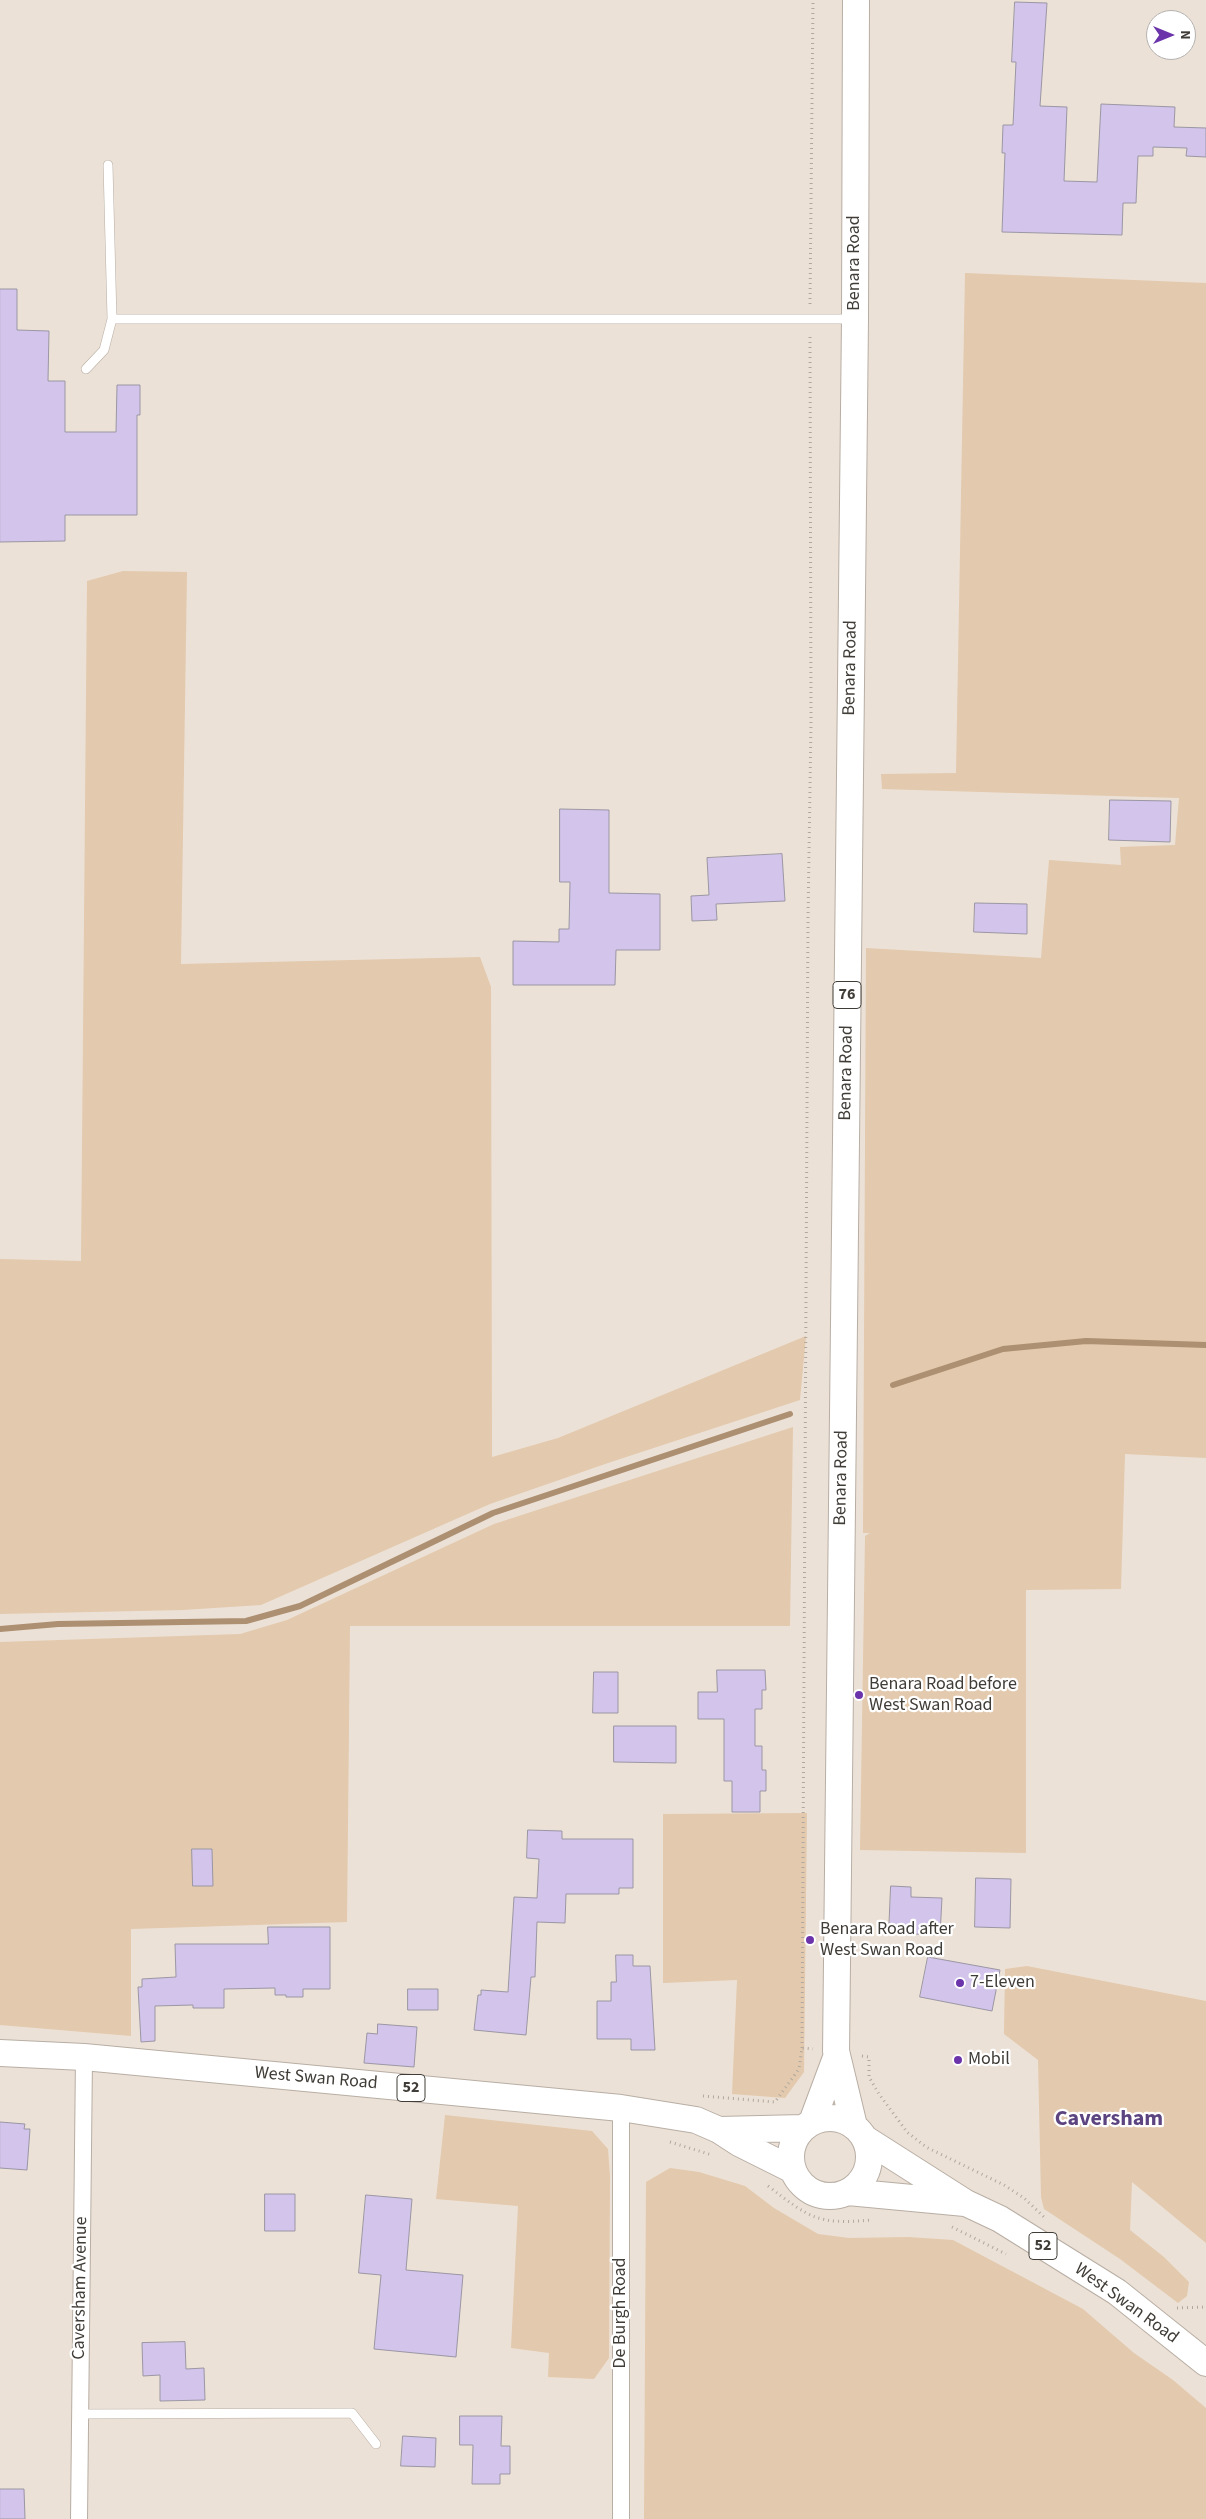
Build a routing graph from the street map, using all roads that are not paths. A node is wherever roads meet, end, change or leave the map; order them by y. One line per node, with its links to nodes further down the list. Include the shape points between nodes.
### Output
1 (856, 0): 4 (main road, Benara Road / 76)
2 (108, 165): 3 (lane)
3 (112, 319): 4 (lane); 5 (lane, via 104,350)
4 (855, 319): 7 (main road, Benara Road / 76)
5 (86, 369)
6 (0, 2052): 8 (main road, West Swan Road / 52)
7 (836, 2055): 10 (main road, Benara Road / 76); 12 (main road, Benara Road / 76)
8 (84, 2057): 9 (main road, West Swan Road / 52); 17 (street, Caversham Avenue)
9 (621, 2108): 11 (main road, West Swan Road / 52, via 696,2120); 20 (street, De Burgh Road)
10 (807, 2125): 11 (main road, West Swan Road / 52); 12 (main road, 52, via 823,2118 836,2118); 13 (main road, via 795,2137 791,2149)
11 (719, 2130): 13 (main road, West Swan Road / 52)
12 (859, 2132): 14 (main road, via 868,2146 868,2164 861,2181); 15 (main road, West Swan Road / 52)
13 (793, 2170): 14 (main road, 52, via 802,2185 812,2192 830,2196)
14 (848, 2192): 15 (main road, West Swan Road / 52)
15 (966, 2203): 16 (main road, West Swan Road / 52, via 1000,2219 1117,2292)
16 (1206, 2363)
17 (79, 2414): 18 (lane, via 352,2413); 19 (street, Caversham Avenue)
18 (376, 2444)
19 (79, 2519)
20 (621, 2519)

